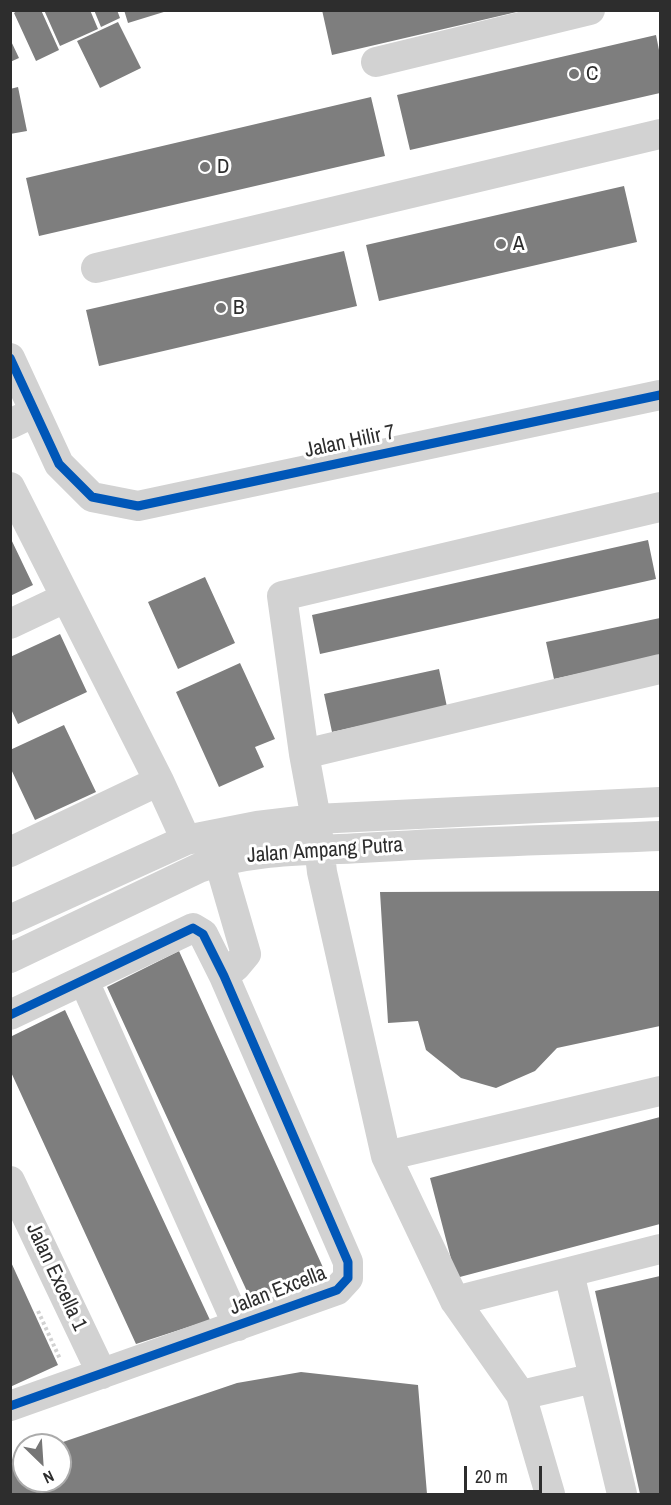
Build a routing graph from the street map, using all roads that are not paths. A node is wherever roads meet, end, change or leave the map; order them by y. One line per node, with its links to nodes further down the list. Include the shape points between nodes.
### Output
1 (590, 10): 2 (street)
2 (376, 62)
3 (660, 134): 4 (street)
4 (96, 268)
5 (10, 358): 7 (street)
6 (660, 395): 7 (street, Jalan Hilir 7, via 138,506 92,497 59,464)
7 (23, 418)
8 (10, 487): 10 (street)
9 (660, 507): 13 (street, via 282,596)
10 (65, 597): 11 (street); 14 (street)
11 (10, 624)
12 (660, 669): 13 (street)
13 (304, 754): 16 (street)
14 (159, 781): 18 (street); 20 (street)
15 (660, 802): 16 (street, Jalan Ampang Putra)
16 (316, 819): 18 (street, Jalan Ampang Putra); 19 (street)
17 (660, 836): 19 (street, Jalan Ampang Putra)
18 (186, 840): 22 (street, Jalan Ampang Putra)
19 (320, 850): 21 (street, Jalan Ampang Putra); 28 (street)
20 (10, 852)
21 (219, 861): 23 (street, Jalan Ampang Putra); 24 (street, via 246,954)
22 (10, 920)
23 (10, 958)
24 (224, 976): 25 (street, Jalan Excella, via 203,934 193,928); 33 (street, Jalan Excella, via 348,1262 348,1278 337,1290)
25 (84, 981): 26 (street); 33 (street)
26 (10, 1015)
27 (660, 1090): 28 (street)
28 (386, 1156): 32 (street)
29 (10, 1181): 34 (street, Jalan Excella 1)
30 (660, 1249): 31 (street)
31 (569, 1273): 32 (street); 35 (street)
32 (455, 1301): 36 (street)
33 (238, 1326): 34 (street, Jalan Excella)
34 (102, 1374): 37 (street, Jalan Excella)
35 (594, 1378): 36 (street); 39 (street)
36 (521, 1395): 38 (street)
37 (10, 1406)
38 (550, 1494)
39 (622, 1494)

